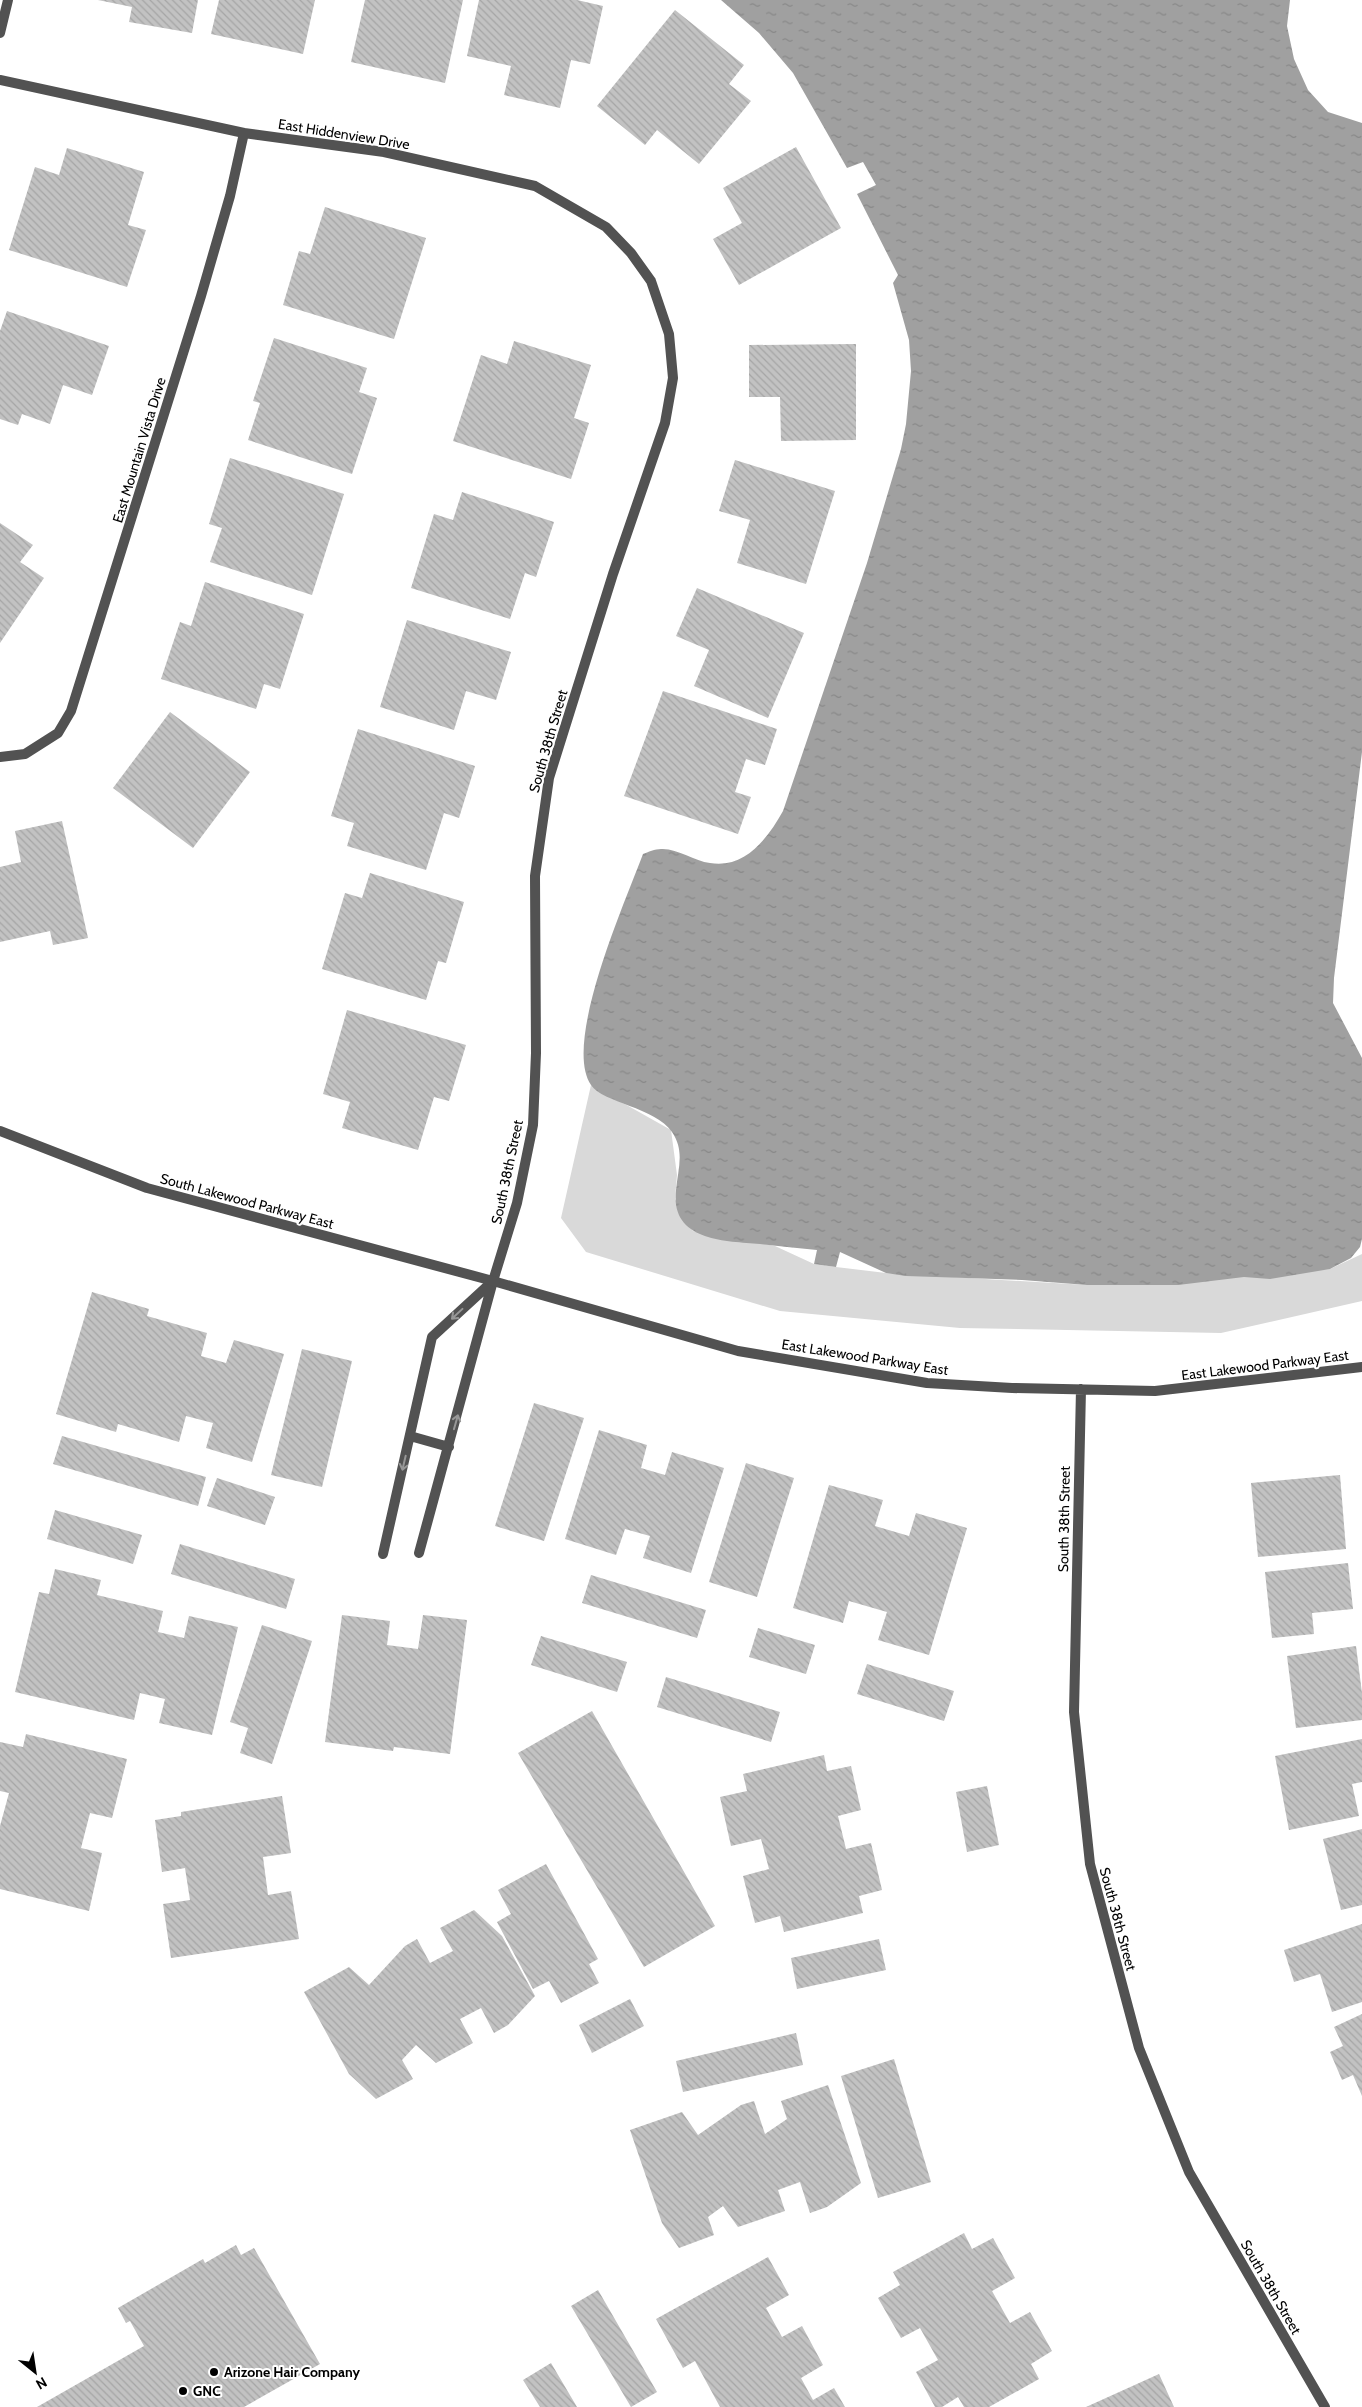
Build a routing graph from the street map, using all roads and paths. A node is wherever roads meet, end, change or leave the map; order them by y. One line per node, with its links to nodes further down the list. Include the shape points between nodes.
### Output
1 (8, 0): 2 (street)
2 (0, 33)
3 (0, 80): 4 (street, East Hiddenview Drive)
4 (244, 133): 5 (street, East Hiddenview Drive, via 384,152 535,186 606,227 631,253); 6 (street, East Mountain Vista Drive, via 230,196 201,296 71,711 58,733 25,754)
5 (650, 281): 8 (street, South 38th Street, via 669,334 673,378 665,423 613,574 549,778 535,876 533,1125 517,1203)
6 (0, 757)
7 (0, 1131): 8 (street, South Lakewood Parkway East, via 147,1188)
8 (493, 1281): 10 (street, East Lakewood Parkway East, via 738,1351 927,1383); 11 (street, one-way to 11, via 432,1337); 12 (street, South 38th Street, one-way to 8)
9 (1362, 1367): 10 (street, East Lakewood Parkway East, via 1156,1391)
10 (1081, 1389): 15 (street, South 38th Street, via 1074,1712 1090,1864 1139,2048 1189,2172)
11 (410, 1436): 12 (street); 14 (street, one-way to 14)
12 (449, 1447): 13 (street, South 38th Street)
13 (419, 1553)
14 (383, 1554)
15 (1325, 2407)

